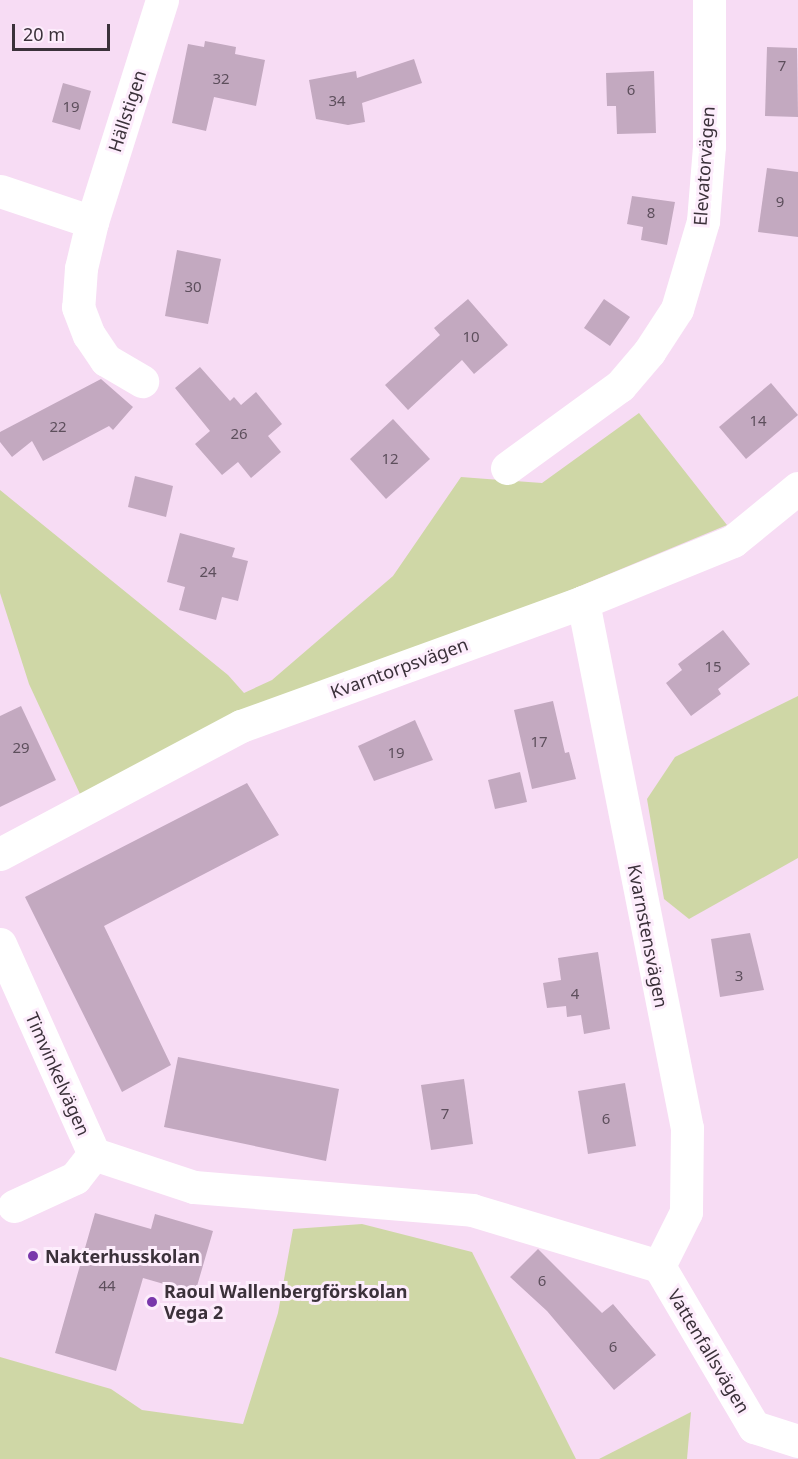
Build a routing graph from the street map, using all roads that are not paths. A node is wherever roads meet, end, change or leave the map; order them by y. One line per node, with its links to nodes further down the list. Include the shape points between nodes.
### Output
1 (162, 0): 4 (street, Hällstigen)
2 (709, 0): 6 (street, Elevatorvägen, via 709,146 703,221 677,309 649,352 620,386)
3 (0, 191): 4 (street)
4 (92, 222): 5 (street, Hällstigen, via 81,268 78,307 89,335 106,360)
5 (142, 381)
6 (507, 468)
7 (798, 488): 8 (street, Kvarntorpsvägen, via 733,541)
8 (583, 602): 9 (street, Kvarntorpsvägen, via 241,726); 13 (street, Kvarnstensvägen, via 687,1128 686,1212)
9 (0, 854)
10 (0, 944): 11 (street, Timvinkelvägen)
11 (94, 1154): 12 (street, via 75,1178); 13 (street, Timvinkelvägen, via 194,1187 471,1210)
12 (14, 1206)
13 (659, 1266): 14 (street, Vattenfallsvägen, via 754,1427)
14 (798, 1441)

